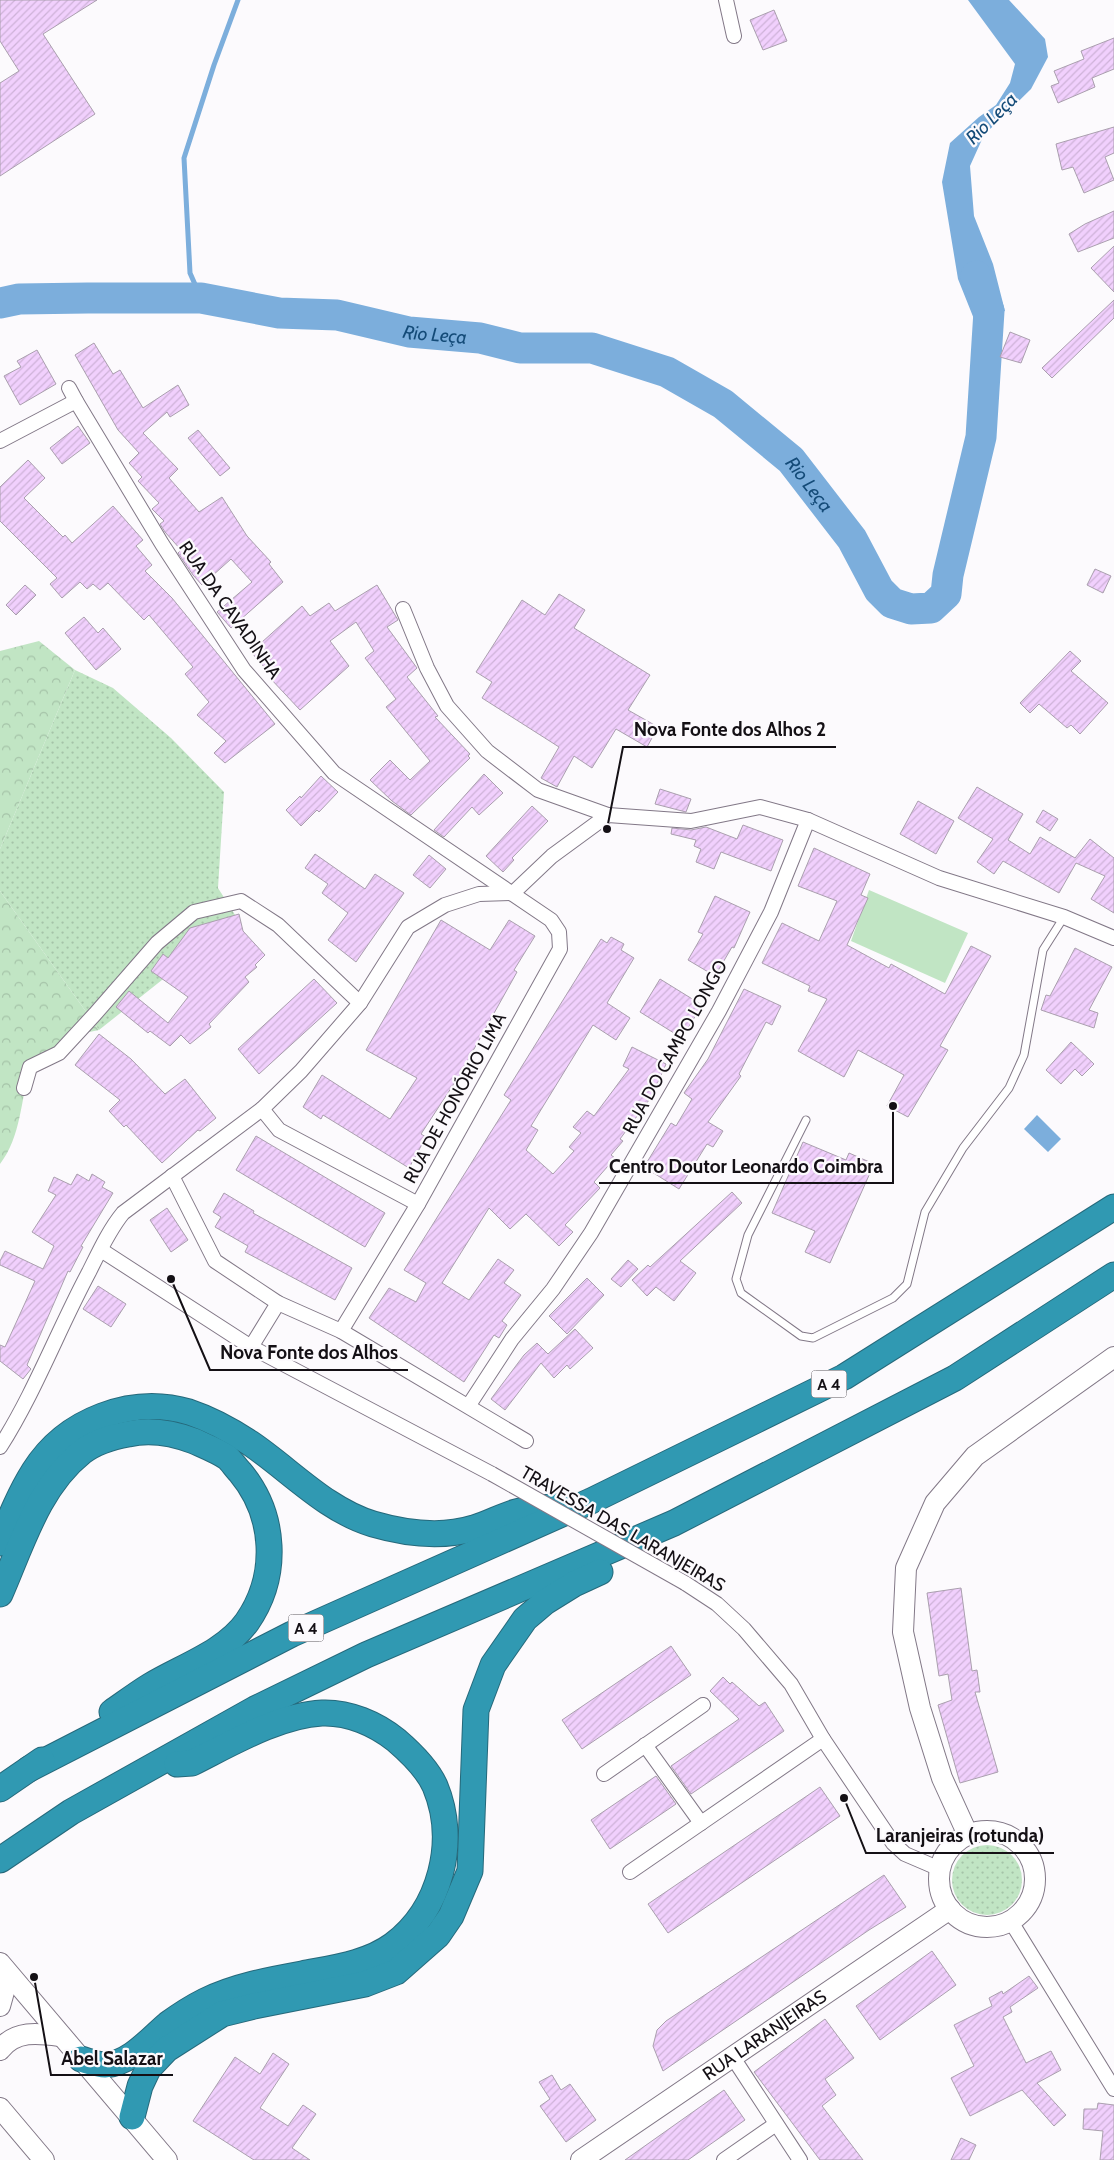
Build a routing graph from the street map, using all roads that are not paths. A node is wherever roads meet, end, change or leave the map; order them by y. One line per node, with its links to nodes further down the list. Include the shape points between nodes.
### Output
1 (726, 0): 2 (street)
2 (734, 36)
3 (69, 388): 4 (street, RUA DA CAVADINHA)
4 (76, 401): 5 (street); 9 (street, RUA DA CAVADINHA, via 162,544 244,670 334,773)
5 (0, 441)
6 (404, 609): 7 (street, via 427,668 448,706 487,751 538,790)
7 (608, 815): 8 (street, via 691,821 760,807); 9 (street, via 552,856)
8 (808, 820): 10 (street, via 939,878); 25 (street, RUA DO CAMPO LONGO, via 771,912 719,1011 600,1217 553,1289 512,1339)
9 (513, 893): 12 (street, via 479,894 445,905 408,928); 17 (street, RUA DE HONÓRIO LIMA, via 551,920 559,932 560,948)
10 (1064, 917): 11 (street); 15 (lane, via 1043,950 1024,1055 1009,1088 963,1148 925,1212 907,1284 893,1298 813,1338 801,1336 741,1293 736,1279 748,1235)
11 (1114, 938)
12 (360, 1003): 13 (street, via 278,924 241,901 194,912 157,943 58,1053 30,1067); 14 (street, via 301,1071)
13 (24, 1088)
14 (262, 1109): 16 (street); 17 (street, via 278,1130)
15 (806, 1120)
16 (172, 1176): 19 (street, via 123,1213); 21 (street, TRAVESSA DAS LARANJEIRAS, via 215,1261)
17 (418, 1204): 22 (street, RUA DE HONÓRIO LIMA)
18 (1114, 1207): 28 (highway, A 4, via 844,1377)
19 (101, 1250): 23 (street, TRAVESSA DAS LARANJEIRAS); 27 (street, via 19,1416)
20 (1114, 1275): 29 (highway, via 954,1378)
21 (278, 1303): 22 (street, TRAVESSA DAS LARANJEIRAS); 23 (street)
22 (341, 1331): 25 (street, TRAVESSA DAS LARANJEIRAS)
23 (251, 1347): 33 (street, TRAVESSA DAS LARANJEIRAS, bridge, via 492,1474 717,1604 744,1629 791,1684)
24 (1114, 1357): 40 (street, via 975,1456 935,1503 906,1568 903,1632 920,1708 942,1778)
25 (468, 1405): 26 (street, TRAVESSA DAS LARANJEIRAS)
26 (526, 1441)
27 (0, 1447)
28 (591, 1501): 30 (highway, via 516,1512 472,1529 426,1535 372,1524 341,1510 250,1443 189,1412 154,1407 124,1408 92,1420 64,1437 35,1469); 36 (highway, A 4, via 292,1634)
29 (674, 1523): 35 (highway, via 366,1655 255,1709); 55 (highway, via 623,1562 574,1584 545,1602 525,1619 493,1665 476,1710 470,1871 451,1916 438,1935 396,1972 365,1984 222,2014 167,2049 148,2069)
30 (0, 1542)
31 (0, 1594): 36 (highway, via 43,1496 84,1451 109,1438 140,1431 175,1434 204,1445 228,1458 248,1482 262,1507 269,1533 269,1568 261,1599 246,1624 219,1648 149,1687)
32 (703, 1705): 34 (street)
33 (823, 1739): 39 (street); 42 (street, TRAVESSA DAS LARANJEIRAS, via 893,1843 905,1854)
34 (645, 1745): 37 (street); 39 (street)
35 (151, 1767): 41 (highway, via 70,1812); 52 (highway, via 192,1763 299,1717 323,1713 353,1717 379,1726 405,1748 435,1786 445,1834 439,1882 418,1922 392,1946 362,1961 256,1983 204,2001 119,2062 104,2065)
36 (29, 1769): 38 (highway, A 4)
37 (604, 1774)
38 (0, 1789)
39 (701, 1823): 43 (street)
40 (968, 1835): 42 (street, via 951,1847); 45 (street, via 992,1831 1006,1835 1029,1854 1035,1883 1021,1913)
41 (0, 1860)
42 (940, 1869): 44 (street, via 941,1892)
43 (630, 1872)
44 (950, 1908): 45 (street, via 960,1918 975,1925 991,1927); 51 (street, RUA LARANJEIRAS)
45 (1010, 1920): 53 (street)
46 (0, 1963): 49 (street)
47 (0, 1974): 48 (street, via 5,1988)
48 (0, 2006)
49 (60, 2036): 50 (street, via 38,2032 22,2035); 52 (street)
50 (0, 2050)
51 (732, 2056): 56 (street); 59 (street, RUA LARANJEIRAS)
52 (81, 2059): 55 (street)
53 (1114, 2089)
54 (0, 2108): 57 (street)
55 (132, 2117): 58 (street)
56 (776, 2124): 60 (street); 61 (street)
57 (33, 2156)
58 (167, 2160)
59 (580, 2160)
60 (724, 2160)
61 (800, 2160)

